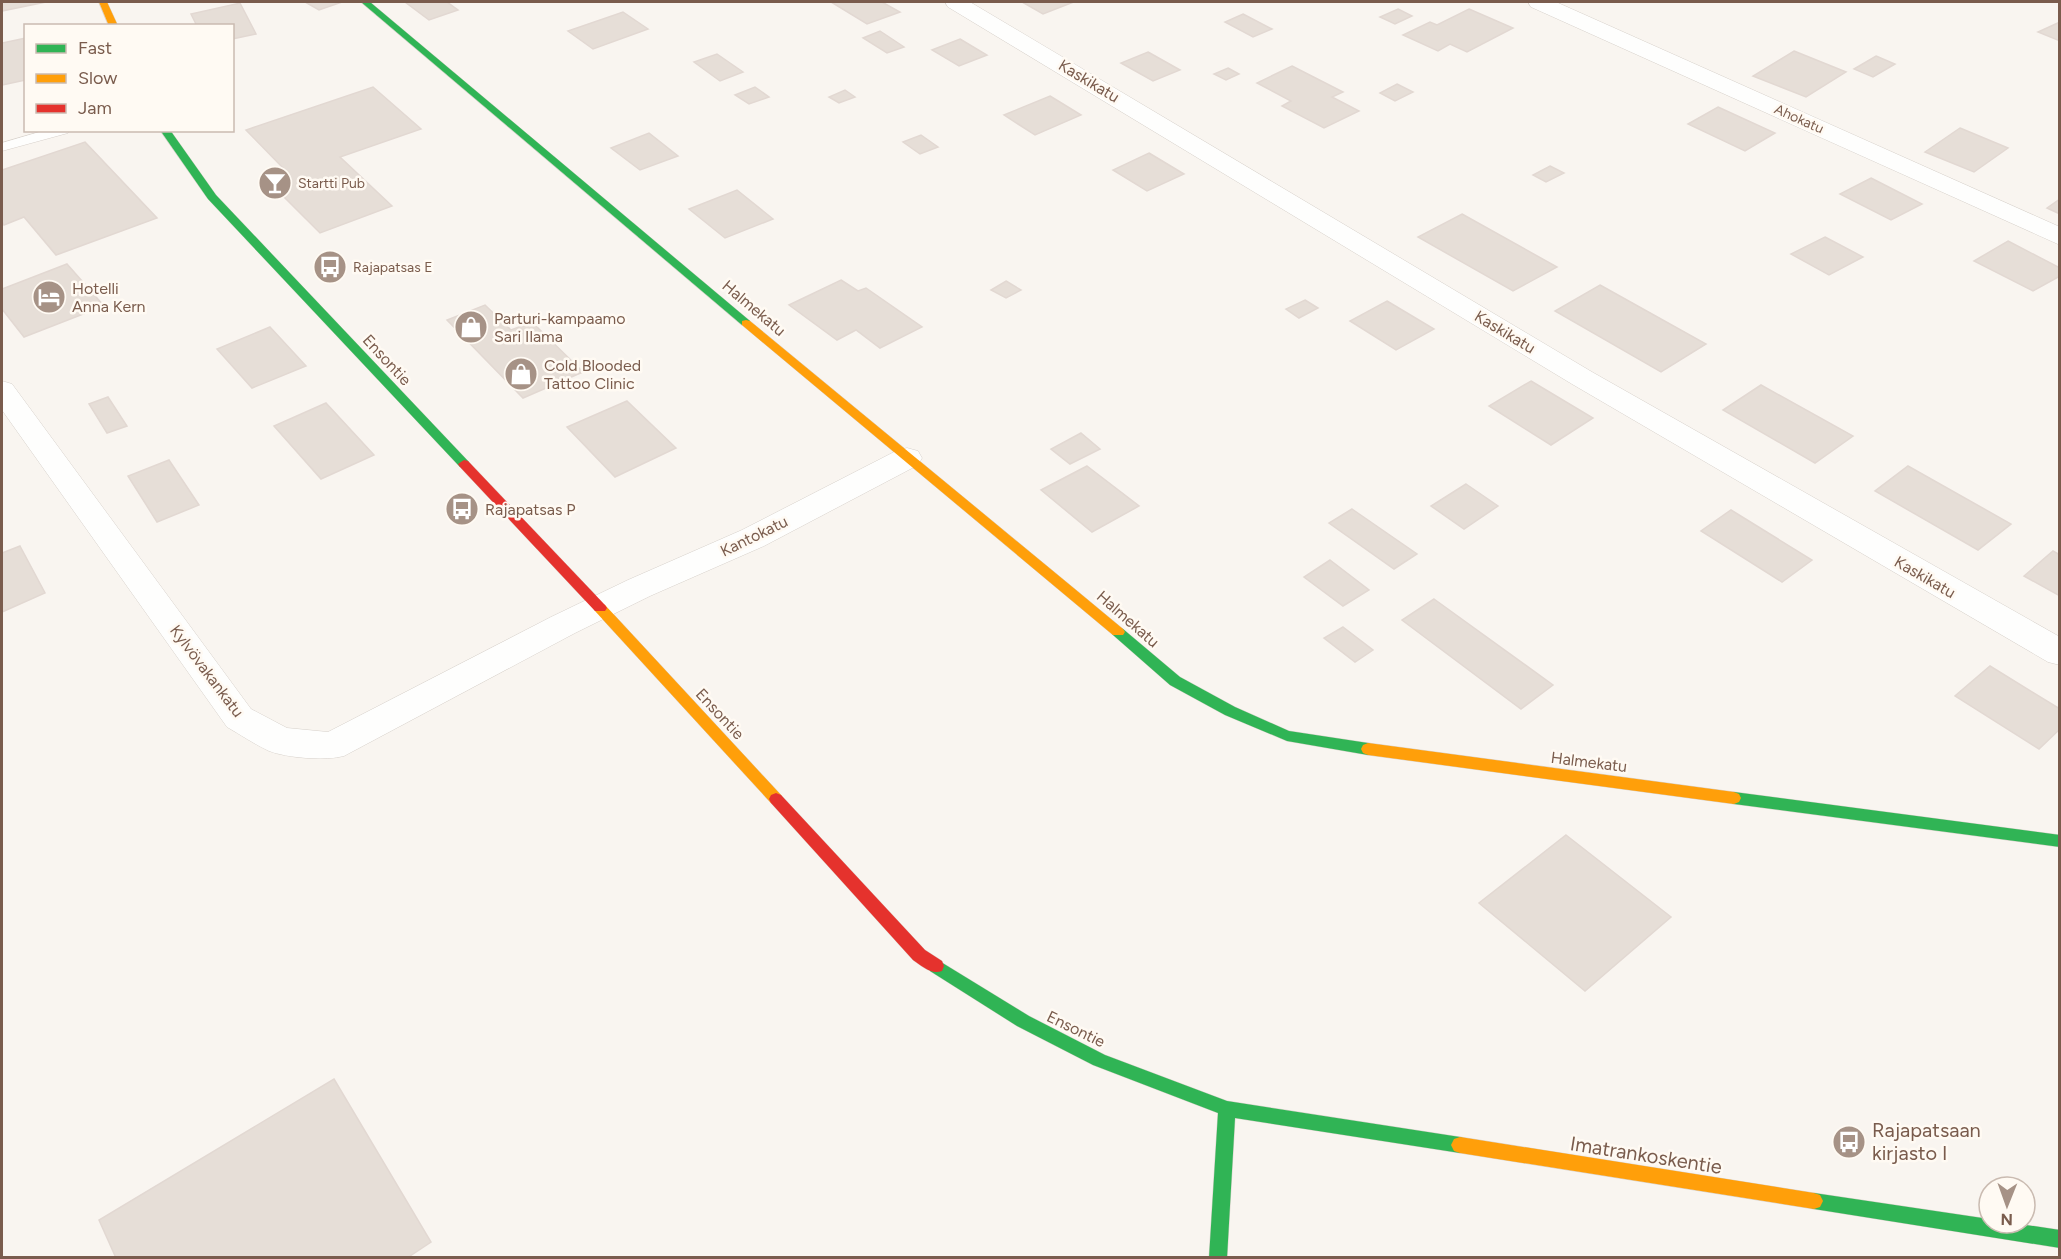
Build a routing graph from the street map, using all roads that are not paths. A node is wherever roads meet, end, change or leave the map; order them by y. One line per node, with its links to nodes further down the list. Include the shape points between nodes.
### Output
1 (103, 2): 5 (street)
2 (365, 2): 11 (street, Halmekatu)
3 (956, 2): 13 (street, Kaskikatu, via 1582,378)
4 (1539, 2): 9 (street, Ahokatu)
5 (113, 24)
6 (56, 132): 8 (lane)
7 (166, 132): 12 (street, Ensontie, via 212,197)
8 (2, 147)
9 (2060, 237)
10 (2, 390): 12 (street, Kylvövakankatu, via 239,718 281,741 332,746)
11 (907, 458): 12 (street, Kantokatu, via 753,538); 14 (street, Halmekatu, via 1175,681 1287,736)
12 (599, 608): 15 (street, Ensontie, via 919,955 1023,1021 1099,1060)
13 (2060, 653)
14 (2060, 841)
15 (1227, 1109): 16 (street, Imatrankoskentie); 17 (street)
16 (2060, 1239)
17 (1218, 1257)

